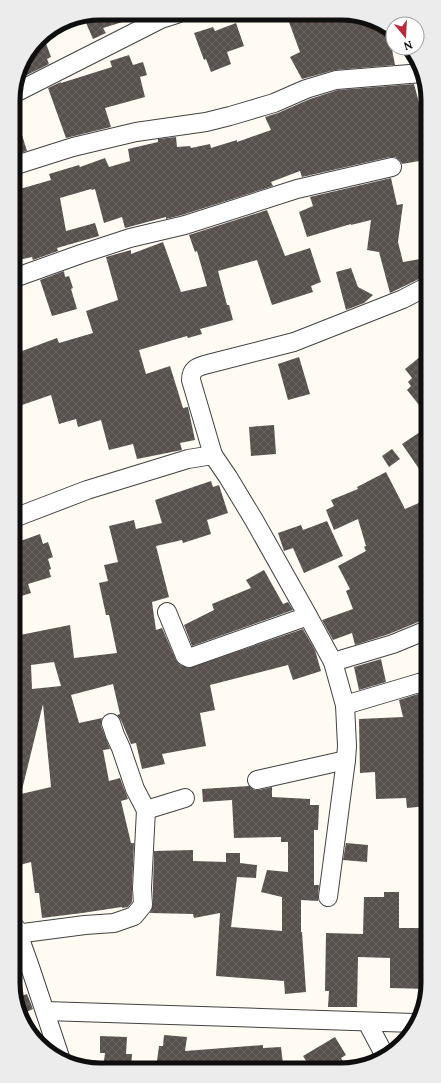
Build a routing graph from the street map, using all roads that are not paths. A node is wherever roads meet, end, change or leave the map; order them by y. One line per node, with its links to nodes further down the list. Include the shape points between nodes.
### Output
1 (160, 20): 3 (street)
2 (416, 73): 4 (street, via 336,80 230,116 136,132 73,147)
3 (21, 90)
4 (20, 164)
5 (392, 167): 6 (street, via 297,189 185,225 81,254)
6 (20, 276)
7 (421, 289): 8 (street, via 294,342 208,364 194,370 191,380)
8 (213, 455): 9 (street, via 188,459 87,490); 11 (street)
9 (20, 516)
10 (167, 612): 11 (street, via 185,656 189,658)
11 (308, 616): 13 (street)
12 (421, 632): 13 (street, via 393,644)
13 (333, 662): 15 (street)
14 (421, 684): 15 (street)
15 (345, 705): 17 (street)
16 (111, 723): 20 (street, via 135,789)
17 (346, 760): 18 (street); 21 (street)
18 (257, 780)
19 (185, 798): 20 (street)
20 (146, 810): 22 (street, via 143,905 134,916 114,923)
21 (328, 896)
22 (20, 932)
23 (20, 943): 24 (street)
24 (45, 1011): 25 (street); 27 (street)
25 (366, 1022): 26 (street); 28 (street)
26 (410, 1022)
27 (58, 1050)
28 (382, 1051)

